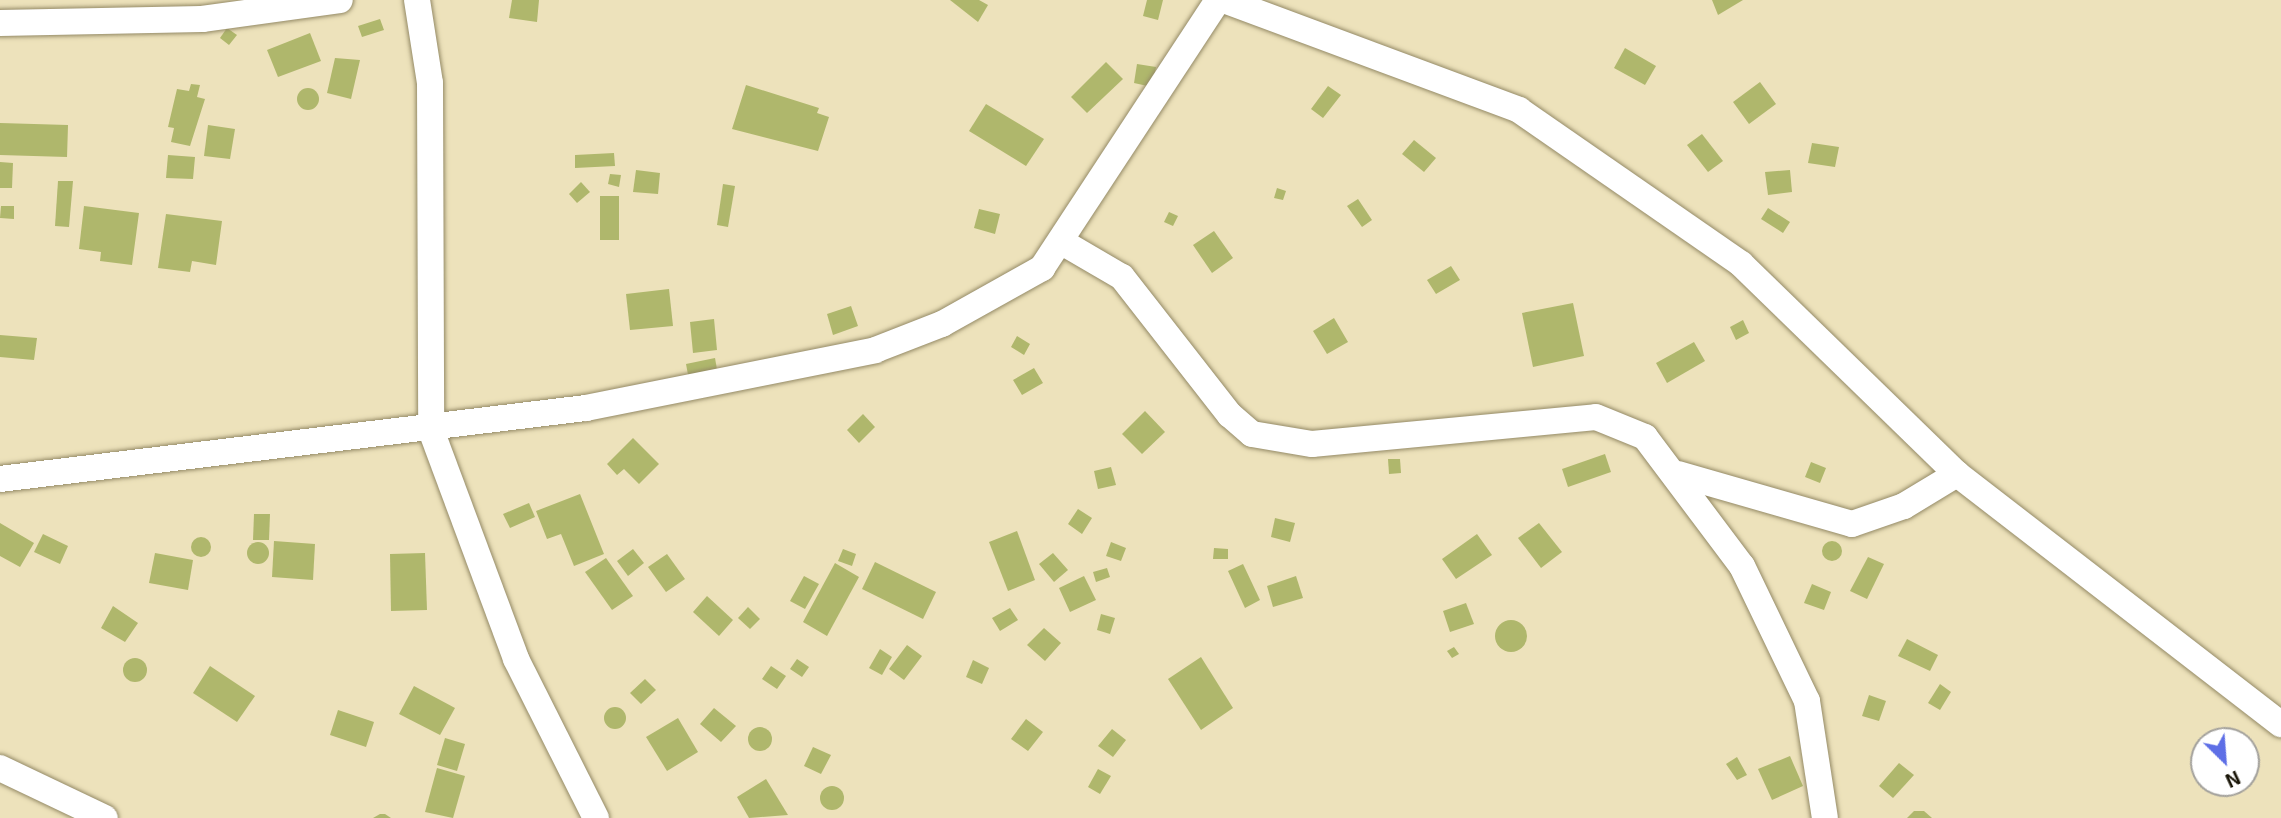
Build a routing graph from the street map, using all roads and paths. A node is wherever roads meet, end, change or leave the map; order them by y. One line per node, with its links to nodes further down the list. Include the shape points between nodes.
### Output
1 (340, 0): 4 (street, via 202,19)
2 (417, 0): 6 (street, via 430,83)
3 (1221, 1): 5 (street, via 1188,41); 8 (street, via 1519,110 1741,264)
4 (0, 23)
5 (1062, 243): 6 (street, via 1042,268 1012,287 875,350 586,408); 7 (street, via 1122,277 1230,415 1252,433 1312,444 1596,417 1645,437)
6 (431, 430): 9 (street); 13 (street, via 516,659)
7 (1678, 474): 8 (street, via 1852,524 1904,506); 14 (street, via 1742,566 1807,701)
8 (1956, 474): 10 (street)
9 (0, 479)
10 (2281, 724)
11 (0, 768): 12 (street)
12 (105, 818)
13 (596, 818)
14 (1825, 818)

